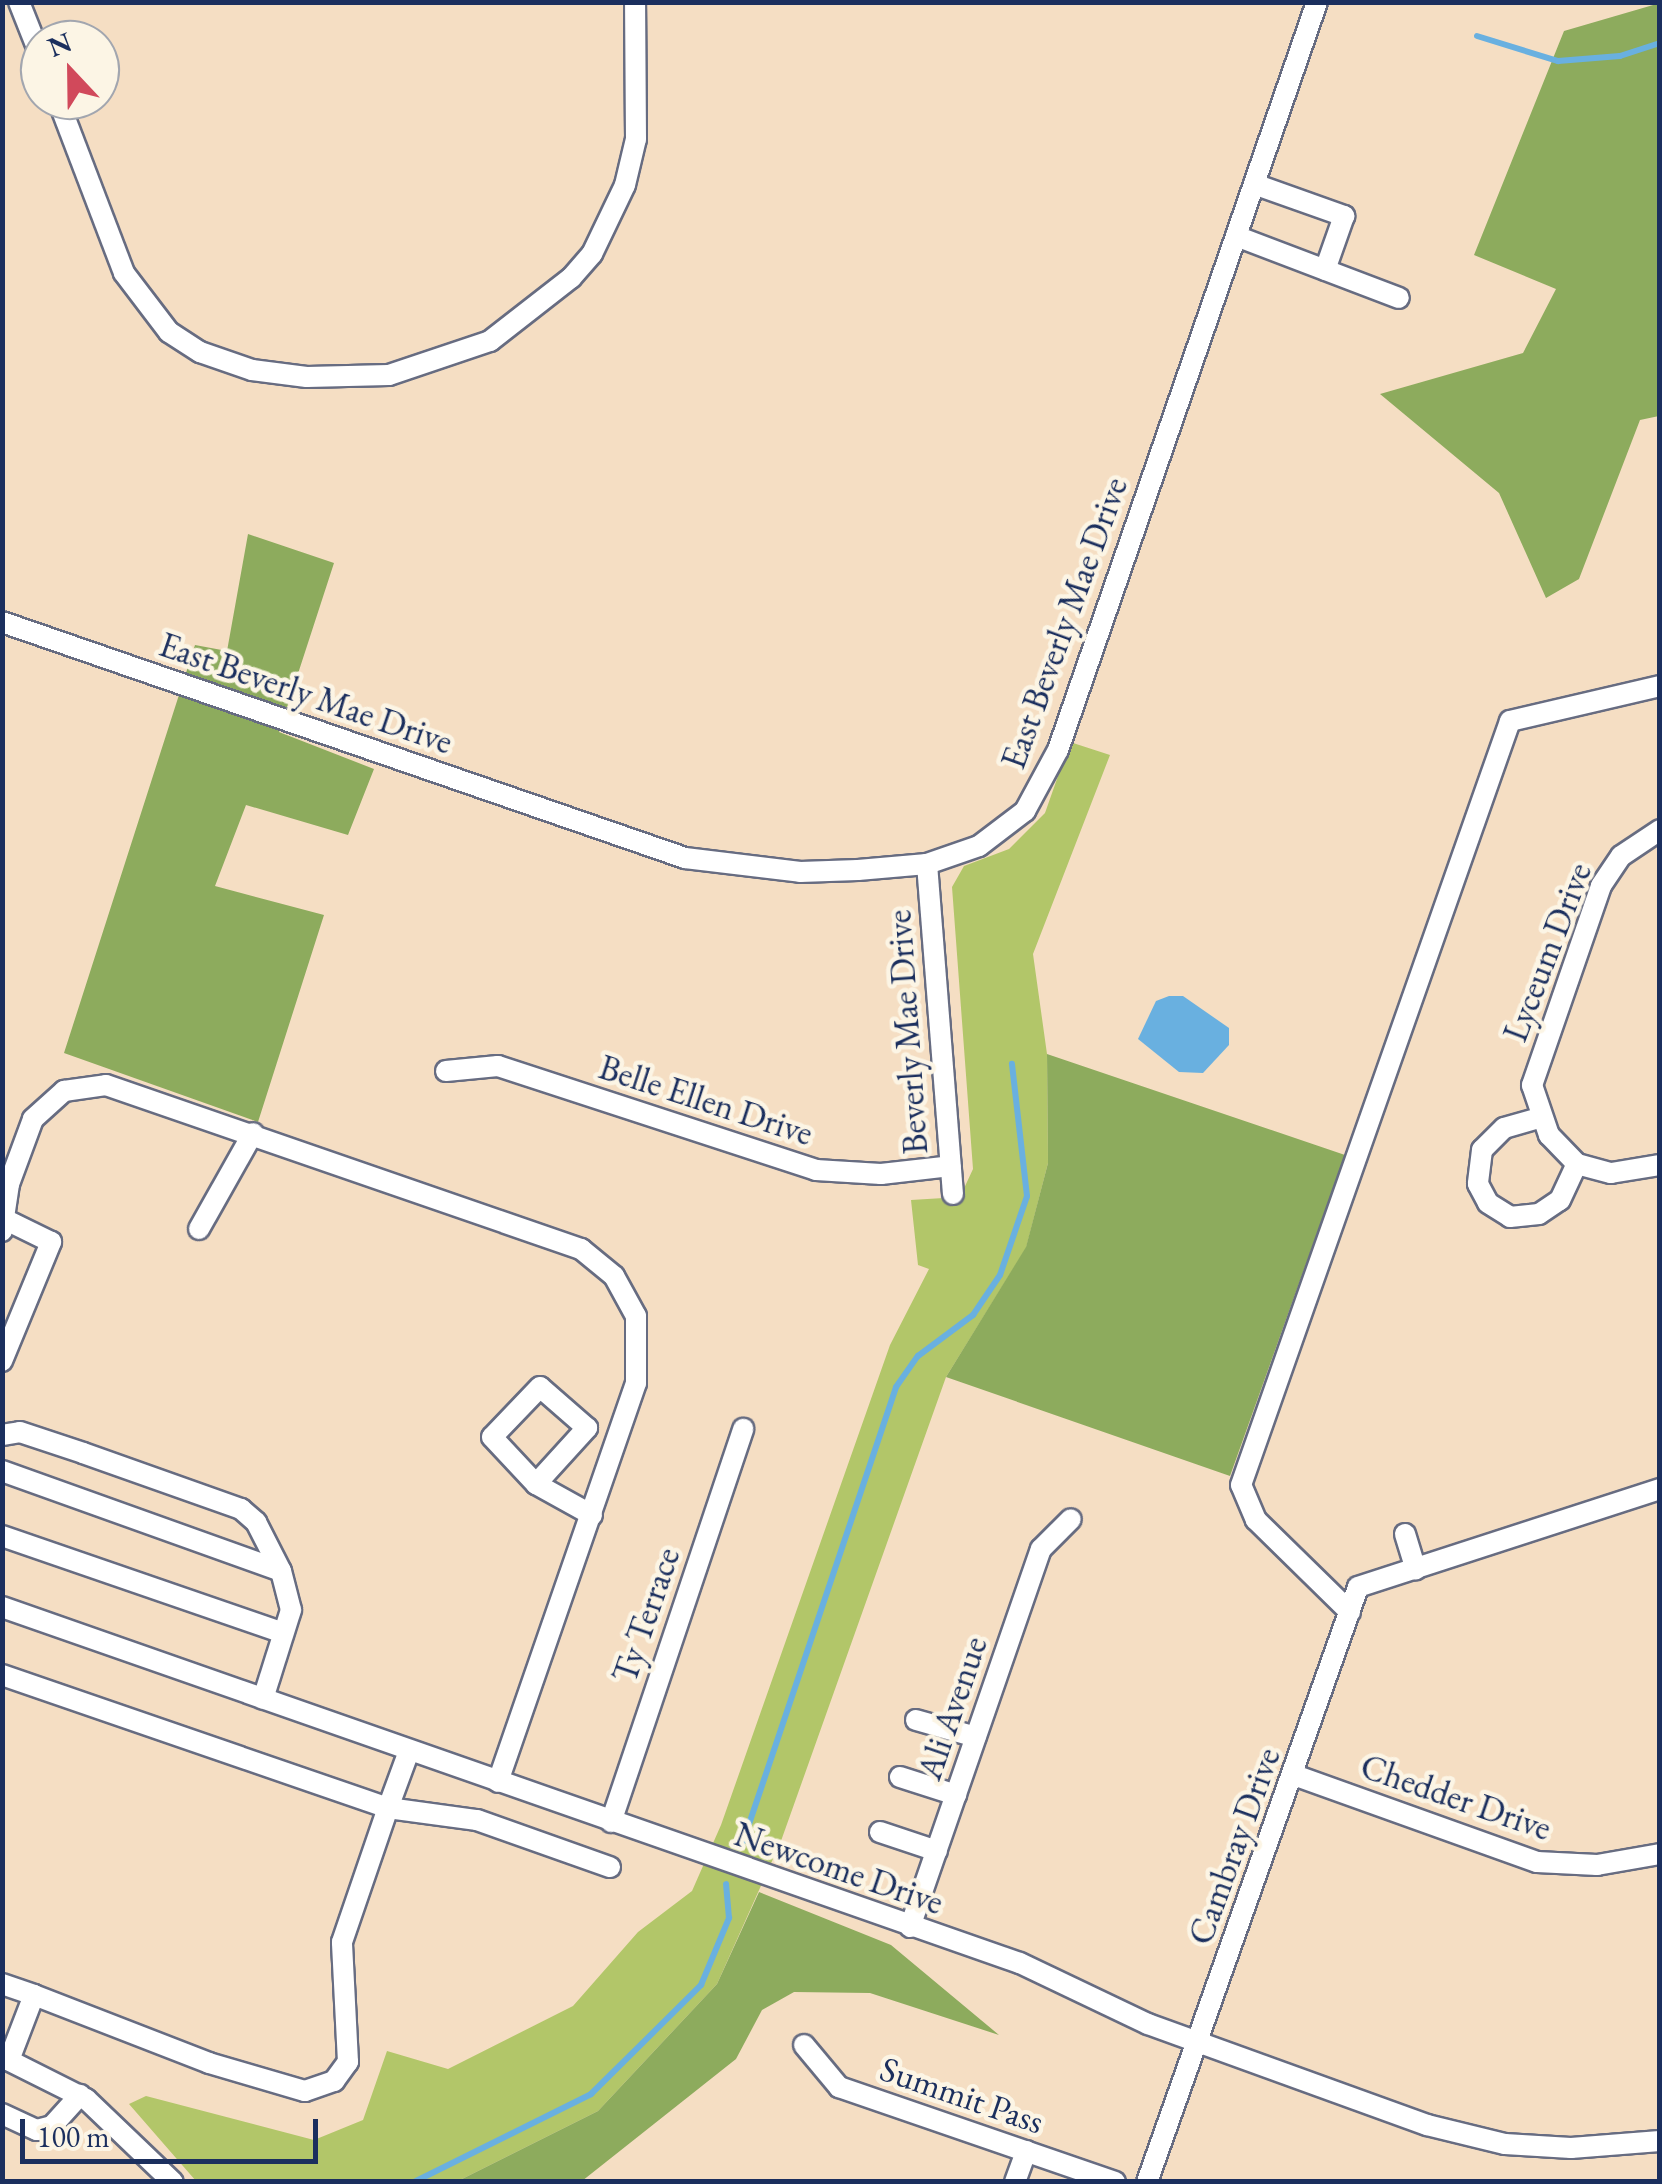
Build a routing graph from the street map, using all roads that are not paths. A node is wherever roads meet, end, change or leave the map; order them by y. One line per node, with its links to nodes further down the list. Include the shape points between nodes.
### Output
1 (635, 2): 3 (street, via 636,139 625,184 592,254 572,278 490,342 389,375 308,378 252,370 200,352 169,332 124,273)
2 (1317, 2): 4 (street, East Beverly Mae Drive)
3 (66, 120)
4 (1254, 184): 5 (street, East Beverly Mae Drive); 6 (street, via 1344,216)
5 (1236, 236): 6 (street); 11 (street, East Beverly Mae Drive, via 1043,786 1002,831)
6 (1325, 270): 7 (street)
7 (1399, 298)
8 (2, 622): 11 (street, East Beverly Mae Drive, via 649,849 800,872)
9 (1660, 686): 34 (street, via 1510,721 1241,1485 1256,1520)
10 (1660, 830): 13 (street, Lyceum Drive, via 1621,856 1600,886 1532,1086)
11 (927, 864): 17 (street, Beverly Mae Drive)
12 (446, 1071): 17 (street, Belle Ellen Drive, via 498,1066 816,1170 881,1174)
13 (1540, 1118): 15 (street, Lyceum Drive); 15 (street, via 1504,1128 1482,1150 1478,1184 1488,1203 1510,1217 1539,1214 1560,1200)
14 (253, 1133): 19 (street, via 106,1084 76,1087 50,1099 27,1128); 20 (street); 27 (street, via 581,1250 614,1276 636,1316 640,1352 629,1410)
15 (1570, 1158): 16 (street, via 1610,1173)
16 (1660, 1165)
17 (950, 1166): 18 (street, Beverly Mae Drive)
18 (953, 1194)
19 (4, 1226): 21 (street, via 51,1242)
20 (199, 1229)
21 (2, 1361)
22 (743, 1429): 46 (street, Ty Terrace)
23 (2, 1435): 32 (street, via 34,1436 242,1509)
24 (2, 1471): 32 (street)
25 (536, 1484): 25 (street, via 492,1437 540,1387 588,1428); 27 (street)
26 (1660, 1489): 31 (street, Cambray Drive)
27 (592, 1515): 43 (street)
28 (1070, 1519): 39 (street, Ali Avenue, via 1041,1550)
29 (1405, 1534): 31 (street)
30 (2, 1536): 35 (street)
31 (1416, 1568): 34 (street, Cambray Drive, via 1358,1587)
32 (281, 1570): 35 (street, via 291,1610)
33 (2, 1607): 37 (street, Newcome Drive)
34 (1350, 1612): 41 (street, Cambray Drive)
35 (283, 1634): 37 (street)
36 (2, 1675): 45 (street)
37 (263, 1699): 40 (street, Newcome Drive)
38 (916, 1720): 39 (street)
39 (976, 1737): 44 (street, Ali Avenue)
40 (409, 1751): 43 (street, Newcome Drive); 45 (street)
41 (1294, 1775): 49 (street, Chedder Drive, via 1536,1862 1597,1865); 54 (street, Cambray Drive)
42 (900, 1777): 44 (street)
43 (498, 1782): 46 (street, Newcome Drive)
44 (956, 1795): 48 (street, Ali Avenue)
45 (388, 1808): 50 (street, via 478,1820); 53 (street, via 342,1942 348,2062 334,2081 305,2092 209,2063)
46 (611, 1822): 51 (street, Newcome Drive)
47 (880, 1832): 48 (street)
48 (937, 1851): 51 (street, Ali Avenue)
49 (1660, 1854)
50 (610, 1868)
51 (910, 1928): 54 (street, Newcome Drive, via 1020,1964)
52 (2, 1984): 53 (street)
53 (34, 1995): 56 (street)
54 (1198, 2042): 59 (street, Newcome Drive, via 1427,2125 1504,2144); 64 (street, Cambray Drive)
55 (804, 2045): 60 (street, Summit Pass, via 839,2086)
56 (6, 2058): 57 (street)
57 (80, 2095): 58 (street, via 52,2126 37,2130); 61 (street, via 130,2134)
58 (2, 2114)
59 (1660, 2142)
60 (1026, 2151): 62 (street); 63 (street, Summit Pass)
61 (173, 2182)
62 (1015, 2182)
63 (1115, 2182)
64 (1146, 2182)

